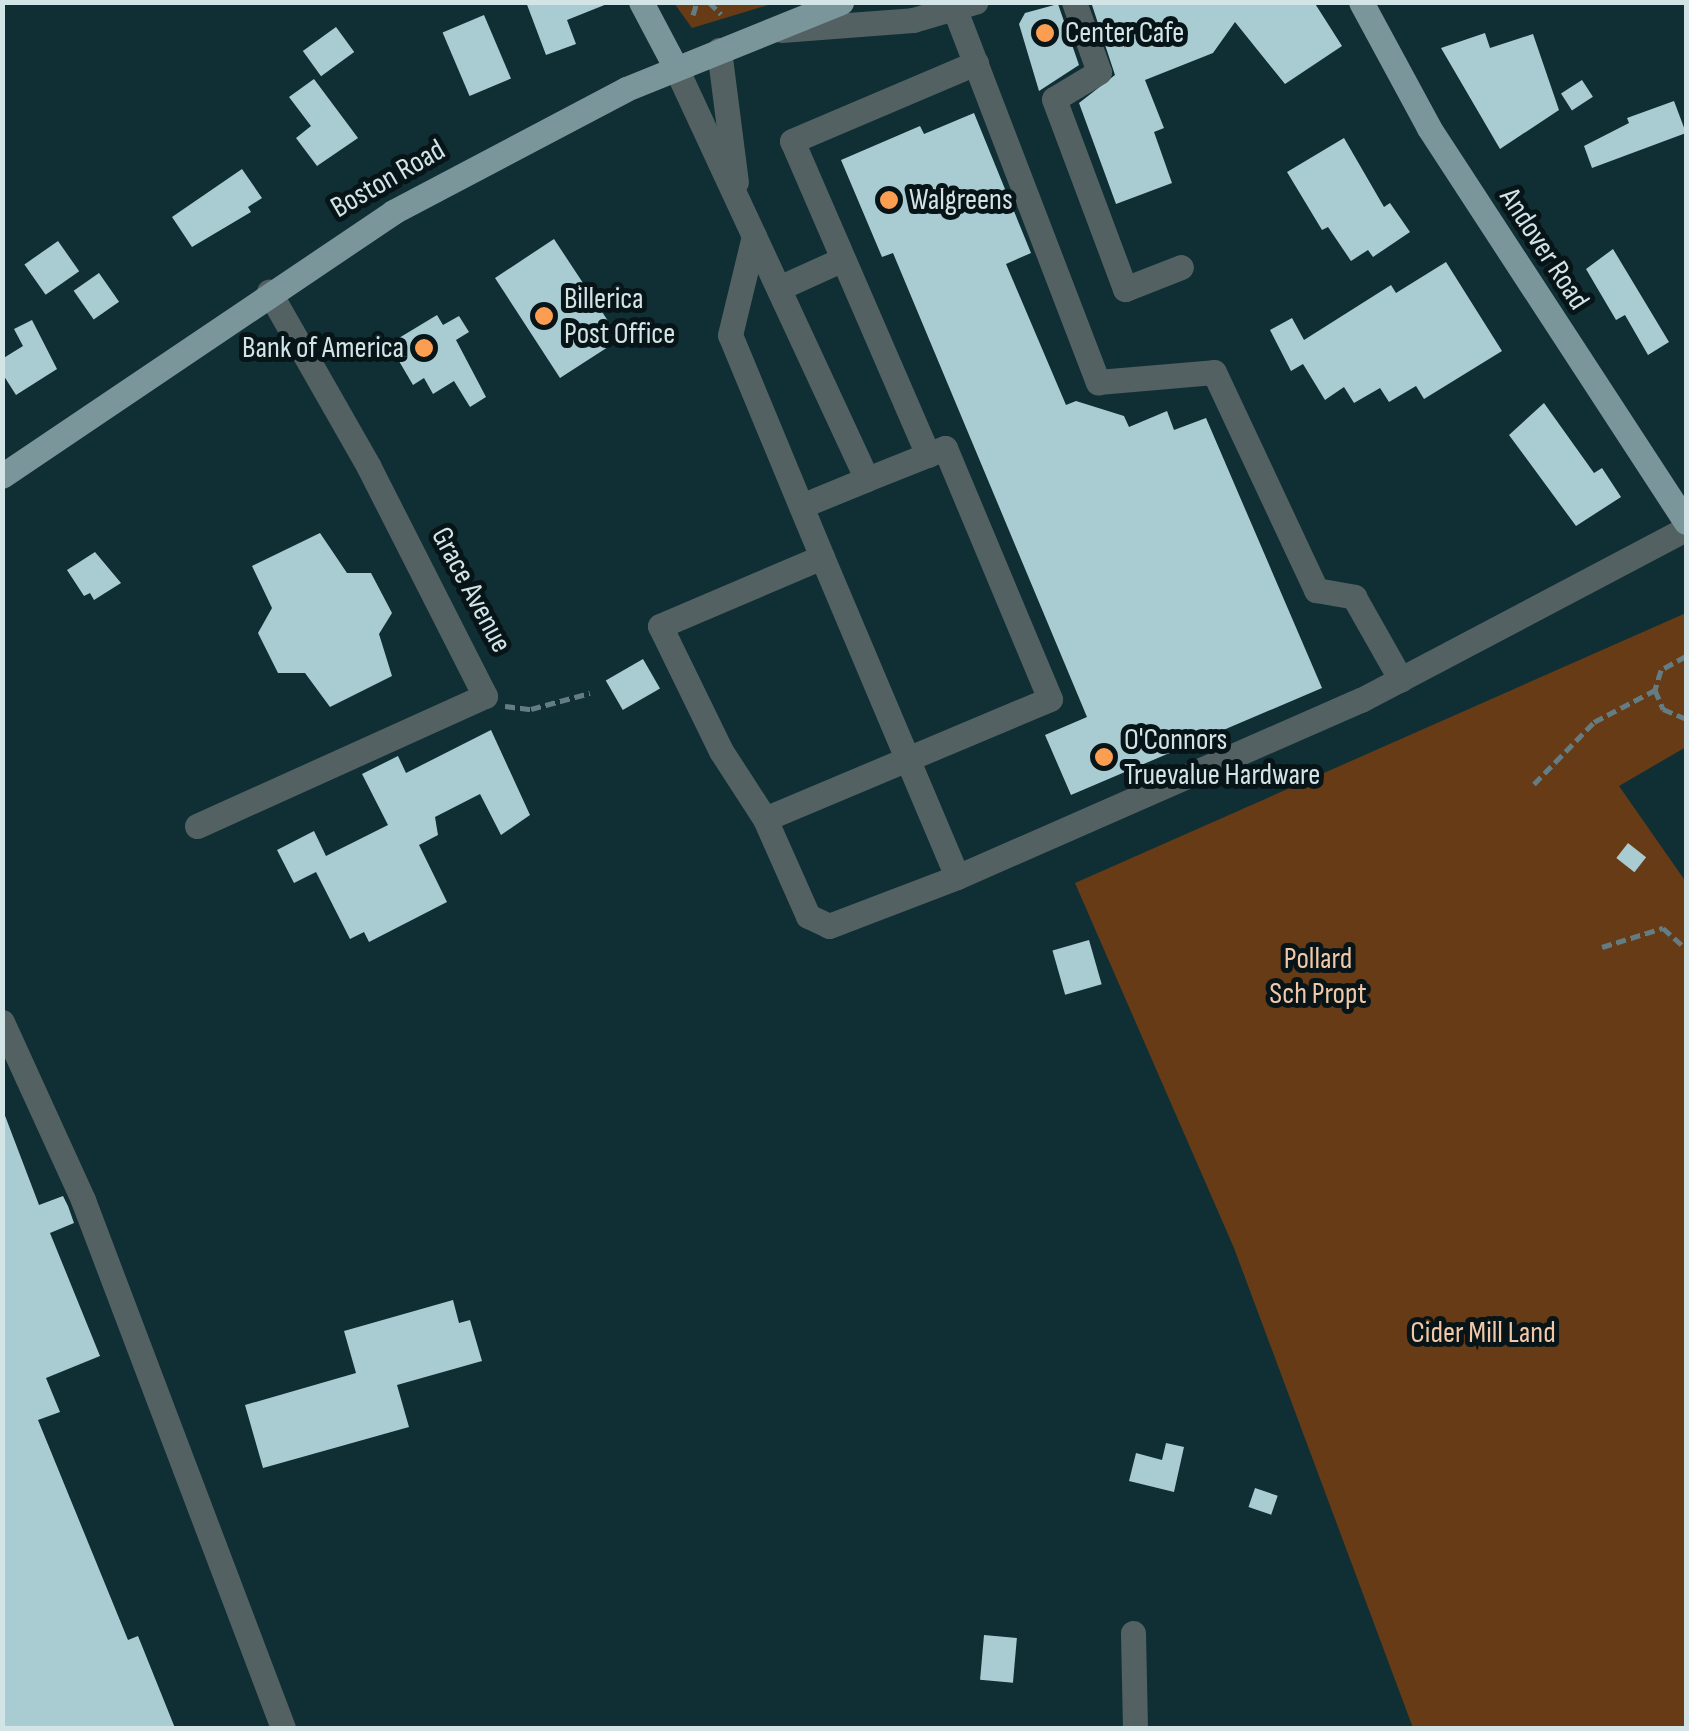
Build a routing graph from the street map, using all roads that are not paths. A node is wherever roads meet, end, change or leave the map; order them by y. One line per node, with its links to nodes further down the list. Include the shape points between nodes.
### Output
1 (642, 2): 9 (main road)
2 (841, 2): 6 (main road, Boston Road)
3 (1074, 2): 13 (street, via 1099,72 1054,99 1125,289)
4 (1361, 2): 20 (main road, Andover Road, via 1450,162)
5 (965, 6): 6 (street, via 913,20); 8 (street)
6 (766, 31): 7 (main road, Boston Road)
7 (718, 50): 9 (main road, Boston Road); 10 (street)
8 (976, 63): 12 (street, via 792,142); 22 (street, via 1098,382 1214,372 1316,590 1354,596)
9 (676, 68): 10 (street); 15 (main road, Boston Road, via 499,153)
10 (738, 202): 11 (street)
11 (754, 236): 14 (street); 19 (street, via 730,336)
12 (843, 258): 14 (street); 16 (street)
13 (1182, 267)
14 (779, 288): 18 (street)
15 (269, 292): 17 (main road, Boston Road); 25 (street, Grace Avenue, via 370,466 484,696)
16 (928, 455): 18 (street); 23 (street, via 946,448 1050,699)
17 (2, 476)
18 (868, 479): 19 (street)
19 (800, 506): 21 (street)
20 (1686, 526): 22 (street)
21 (822, 557): 23 (street); 24 (street, via 660,626 721,751)
22 (1401, 680): 26 (street)
23 (906, 760): 24 (street); 26 (street)
24 (765, 819): 26 (street, via 808,916 829,926)
25 (197, 826)
26 (956, 877)
27 (2, 1022): 28 (street)
28 (10, 1056): 30 (street, via 83,1200)
29 (1133, 1633): 31 (street)
30 (283, 1728)
31 (1135, 1728)

